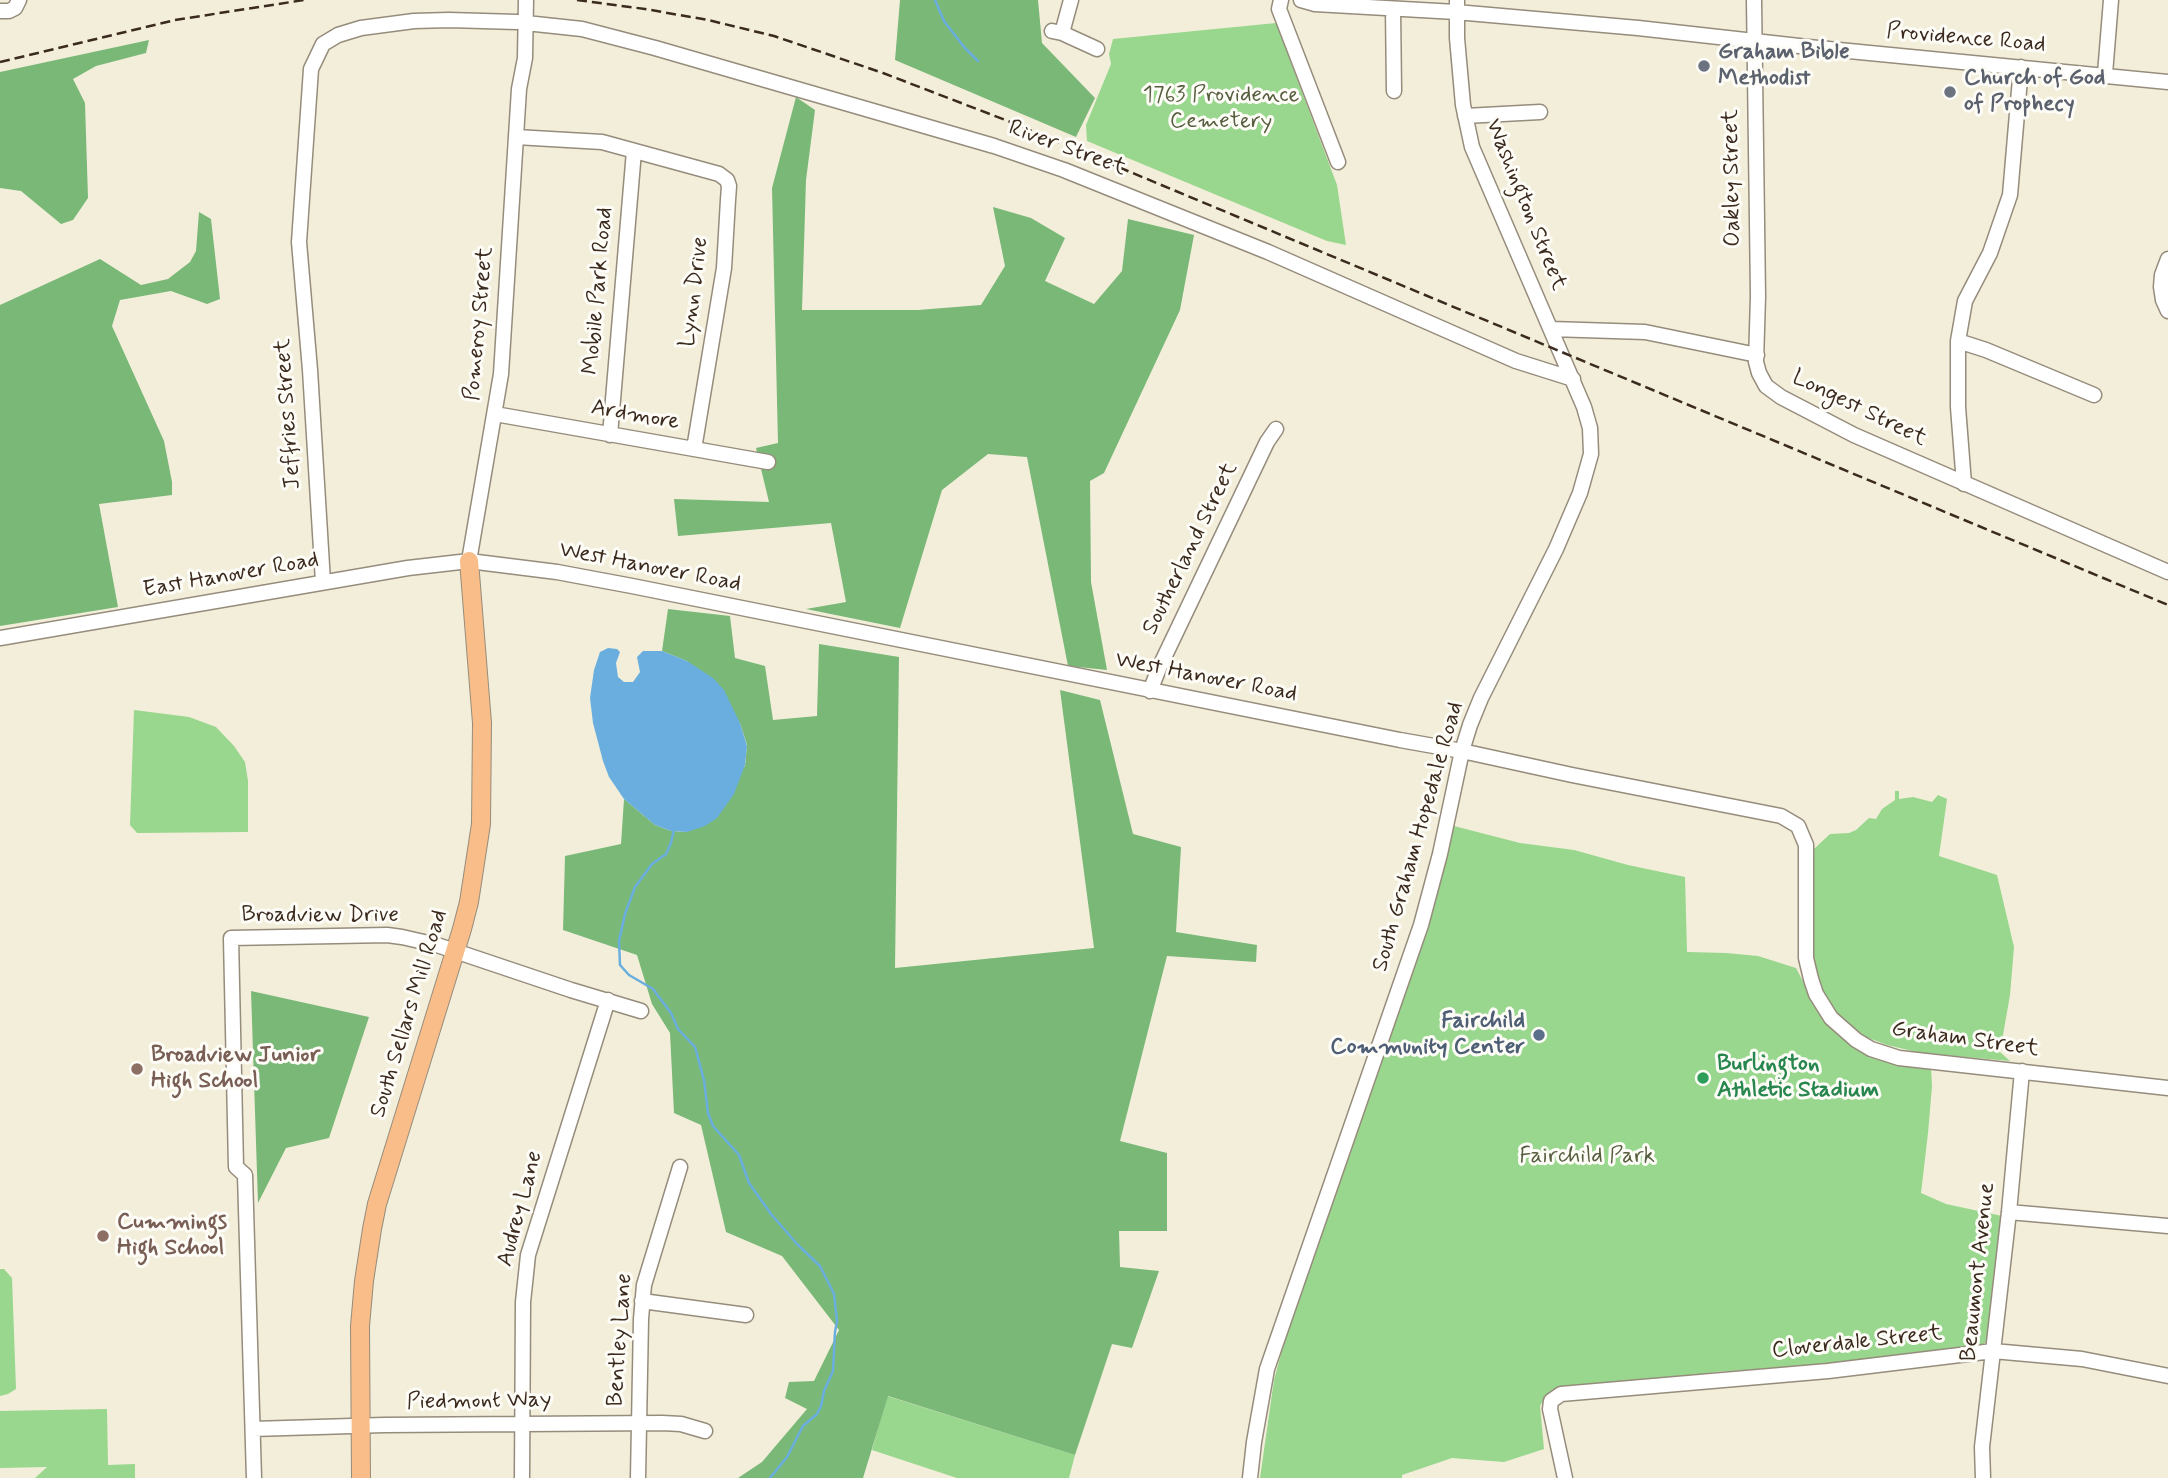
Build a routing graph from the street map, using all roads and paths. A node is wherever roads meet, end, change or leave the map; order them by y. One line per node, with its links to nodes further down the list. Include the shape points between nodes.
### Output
1 (19, 0): 11 (street, via 15,8)
2 (518, 0): 14 (street, Pomeroy Street)
3 (526, 0): 14 (street, Pomeroy Street)
4 (1071, 0): 17 (street, via 1057,32)
5 (1281, 0): 26 (street, via 1279,9)
6 (1301, 0): 10 (street, Providence Road)
7 (1754, 0): 16 (street, Oakley Street)
8 (2111, 0): 19 (street)
9 (1456, 6): 12 (street, Providence Road); 15 (street, Washington Street); 16 (street, Providence Road)
10 (1393, 9): 12 (street, Providence Road); 21 (street)
11 (0, 11)
12 (1420, 11): 15 (street, via 1445,22)
13 (449, 20): 14 (street, River Street); 42 (street, Jeffries Street, via 338,34 323,44 312,69 299,242)
14 (522, 23): 24 (street, Pomeroy Street); 32 (street, River Street, via 582,29 655,48 1029,158 1289,260 1516,361)
15 (1457, 38): 23 (street, Washington Street)
16 (1754, 41): 18 (street, Providence Road); 31 (street, Oakley Street)
17 (1097, 50)
18 (2021, 67): 19 (street, Providence Road); 30 (street, via 2010,195 1990,253 1965,301)
19 (2105, 74): 20 (street, Providence Road)
20 (2168, 82)
21 (1394, 91)
22 (1540, 112): 23 (street)
23 (1465, 116): 29 (street, Washington Street, via 1472,148)
24 (516, 137): 25 (street, Lynn Drive, via 602,142); 34 (street, Pomeroy Street, via 505,334)
25 (634, 151): 36 (street, Mobile Park Road); 37 (street, Lynn Drive, via 719,174 729,186 721,292)
26 (1338, 162)
27 (2168, 259): 28 (street, via 2161,288)
28 (2168, 311)
29 (1551, 329): 31 (street, via 1646,332); 32 (street, Washington Street)
30 (1958, 341): 33 (street); 39 (street)
31 (1756, 355): 39 (street, Longest Street, via 1759,373 1771,391 1854,435)
32 (1573, 379): 45 (street, South Graham Hopedale Road, via 1590,428 1587,473 1552,559 1481,698)
33 (2094, 395)
34 (495, 414): 36 (street, Ardmore); 40 (street, Pomeroy Street)
35 (1276, 429): 44 (street, Southerland Street)
36 (610, 435): 37 (street, Ardmore)
37 (694, 449): 38 (street, Ardmore)
38 (768, 462)
39 (1964, 484): 41 (street, Longest Street)
40 (470, 561): 42 (street, East Hanover Road); 44 (street, West Hanover Road, via 557,572); 46 (main road, South Sellars Mill Road, via 482,723 481,824)
41 (2162, 569)
42 (323, 582): 43 (street, East Hanover Road)
43 (0, 638)
44 (1150, 691): 45 (street, West Hanover Road)
45 (1462, 751): 47 (street, West Hanover Road, via 1793,822 1802,832 1807,851); 68 (street, South Graham Hopedale Road, via 1421,925 1267,1369)
46 (456, 951): 48 (street, Broadview Drive); 61 (main road, South Sellars Mill Road, via 374,1217 360,1326); 62 (street, Broadview Drive, via 387,935 231,938 236,1167 245,1175)
47 (1806, 958): 50 (street, Graham Street, via 1816,994 1831,1018 1871,1049 1899,1058)
48 (608, 1000): 49 (street, Broadview Drive); 60 (street, Audrey Lane, via 528,1255)
49 (641, 1011)
50 (2022, 1071): 51 (street, Graham Street); 53 (street, Beaumont Avenue)
51 (2168, 1088)
52 (680, 1167): 55 (street, Bentley Lane)
53 (2009, 1212): 54 (street); 57 (street, Beaumont Avenue)
54 (2168, 1226)
55 (642, 1301): 56 (street); 59 (street, Bentley Lane)
56 (746, 1315)
57 (1993, 1351): 58 (street, Cloverdale Street, via 2082,1359); 69 (street, Cloverdale Street, via 1828,1371 1561,1394 1551,1401 1550,1409); 70 (street, Beaumont Avenue)
58 (2168, 1376)
59 (639, 1423): 60 (street, Piedmont Way); 63 (street, Piedmont Way, via 681,1424); 67 (street, Bentley Lane)
60 (522, 1424): 61 (street, Piedmont Way); 66 (street, Audrey Lane)
61 (361, 1426): 62 (street, Piedmont Way); 65 (main road, South Sellars Mill Road)
62 (253, 1429): 64 (street)
63 (705, 1431)
64 (254, 1478)
65 (361, 1478)
66 (522, 1478)
67 (638, 1478)
68 (1250, 1478)
69 (1565, 1478)
70 (1983, 1478)

